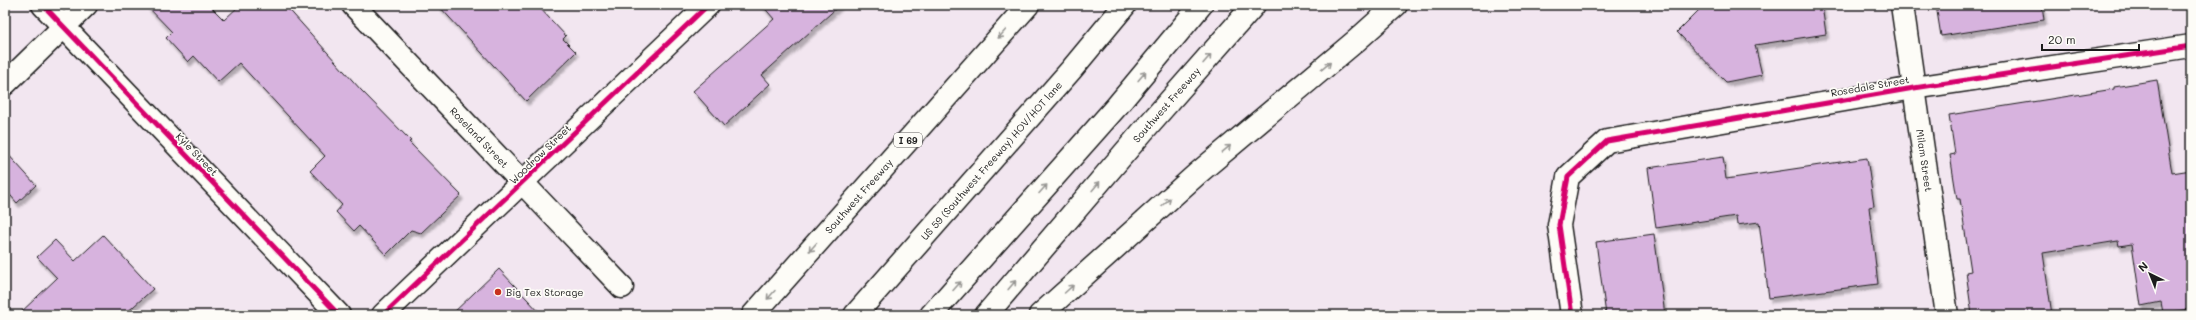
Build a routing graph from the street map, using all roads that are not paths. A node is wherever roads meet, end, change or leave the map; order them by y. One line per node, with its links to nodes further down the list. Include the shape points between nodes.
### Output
1 (43, 5): 11 (main road, Kyle Street)
2 (86, 5): 11 (main road)
3 (353, 5): 15 (main road, Roseland Street)
4 (708, 5): 15 (main road, Woodrow Street)
5 (1028, 5): 19 (main road, Southwest Freeway / I 69, one-way to 19)
6 (1125, 5): 20 (main road, US 59 (Southwest Freeway) HOV/HOT lane)
7 (1201, 5): 21 (main road, one-way to 7, via 1117,106)
8 (1254, 5): 22 (main road, Southwest Freeway, one-way to 8)
9 (1396, 5): 23 (main road, one-way to 9, via 1196,174)
10 (1902, 5): 14 (main road, Milam Street)
11 (63, 27): 13 (main road); 17 (main road, Kyle Street)
12 (2191, 46): 14 (main road, Rosedale Street)
13 (5, 84)
14 (1914, 88): 24 (main road, Rosedale Street, via 1607,141 1568,177 1558,226); 25 (main road, Milam Street)
15 (522, 183): 16 (main road, Roseland Street); 18 (main road, Woodrow Street)
16 (622, 287)
17 (339, 315)
18 (383, 315)
19 (753, 315)
20 (855, 315)
21 (931, 315)
22 (986, 315)
23 (1040, 315)
24 (1572, 315)
25 (1947, 315)

